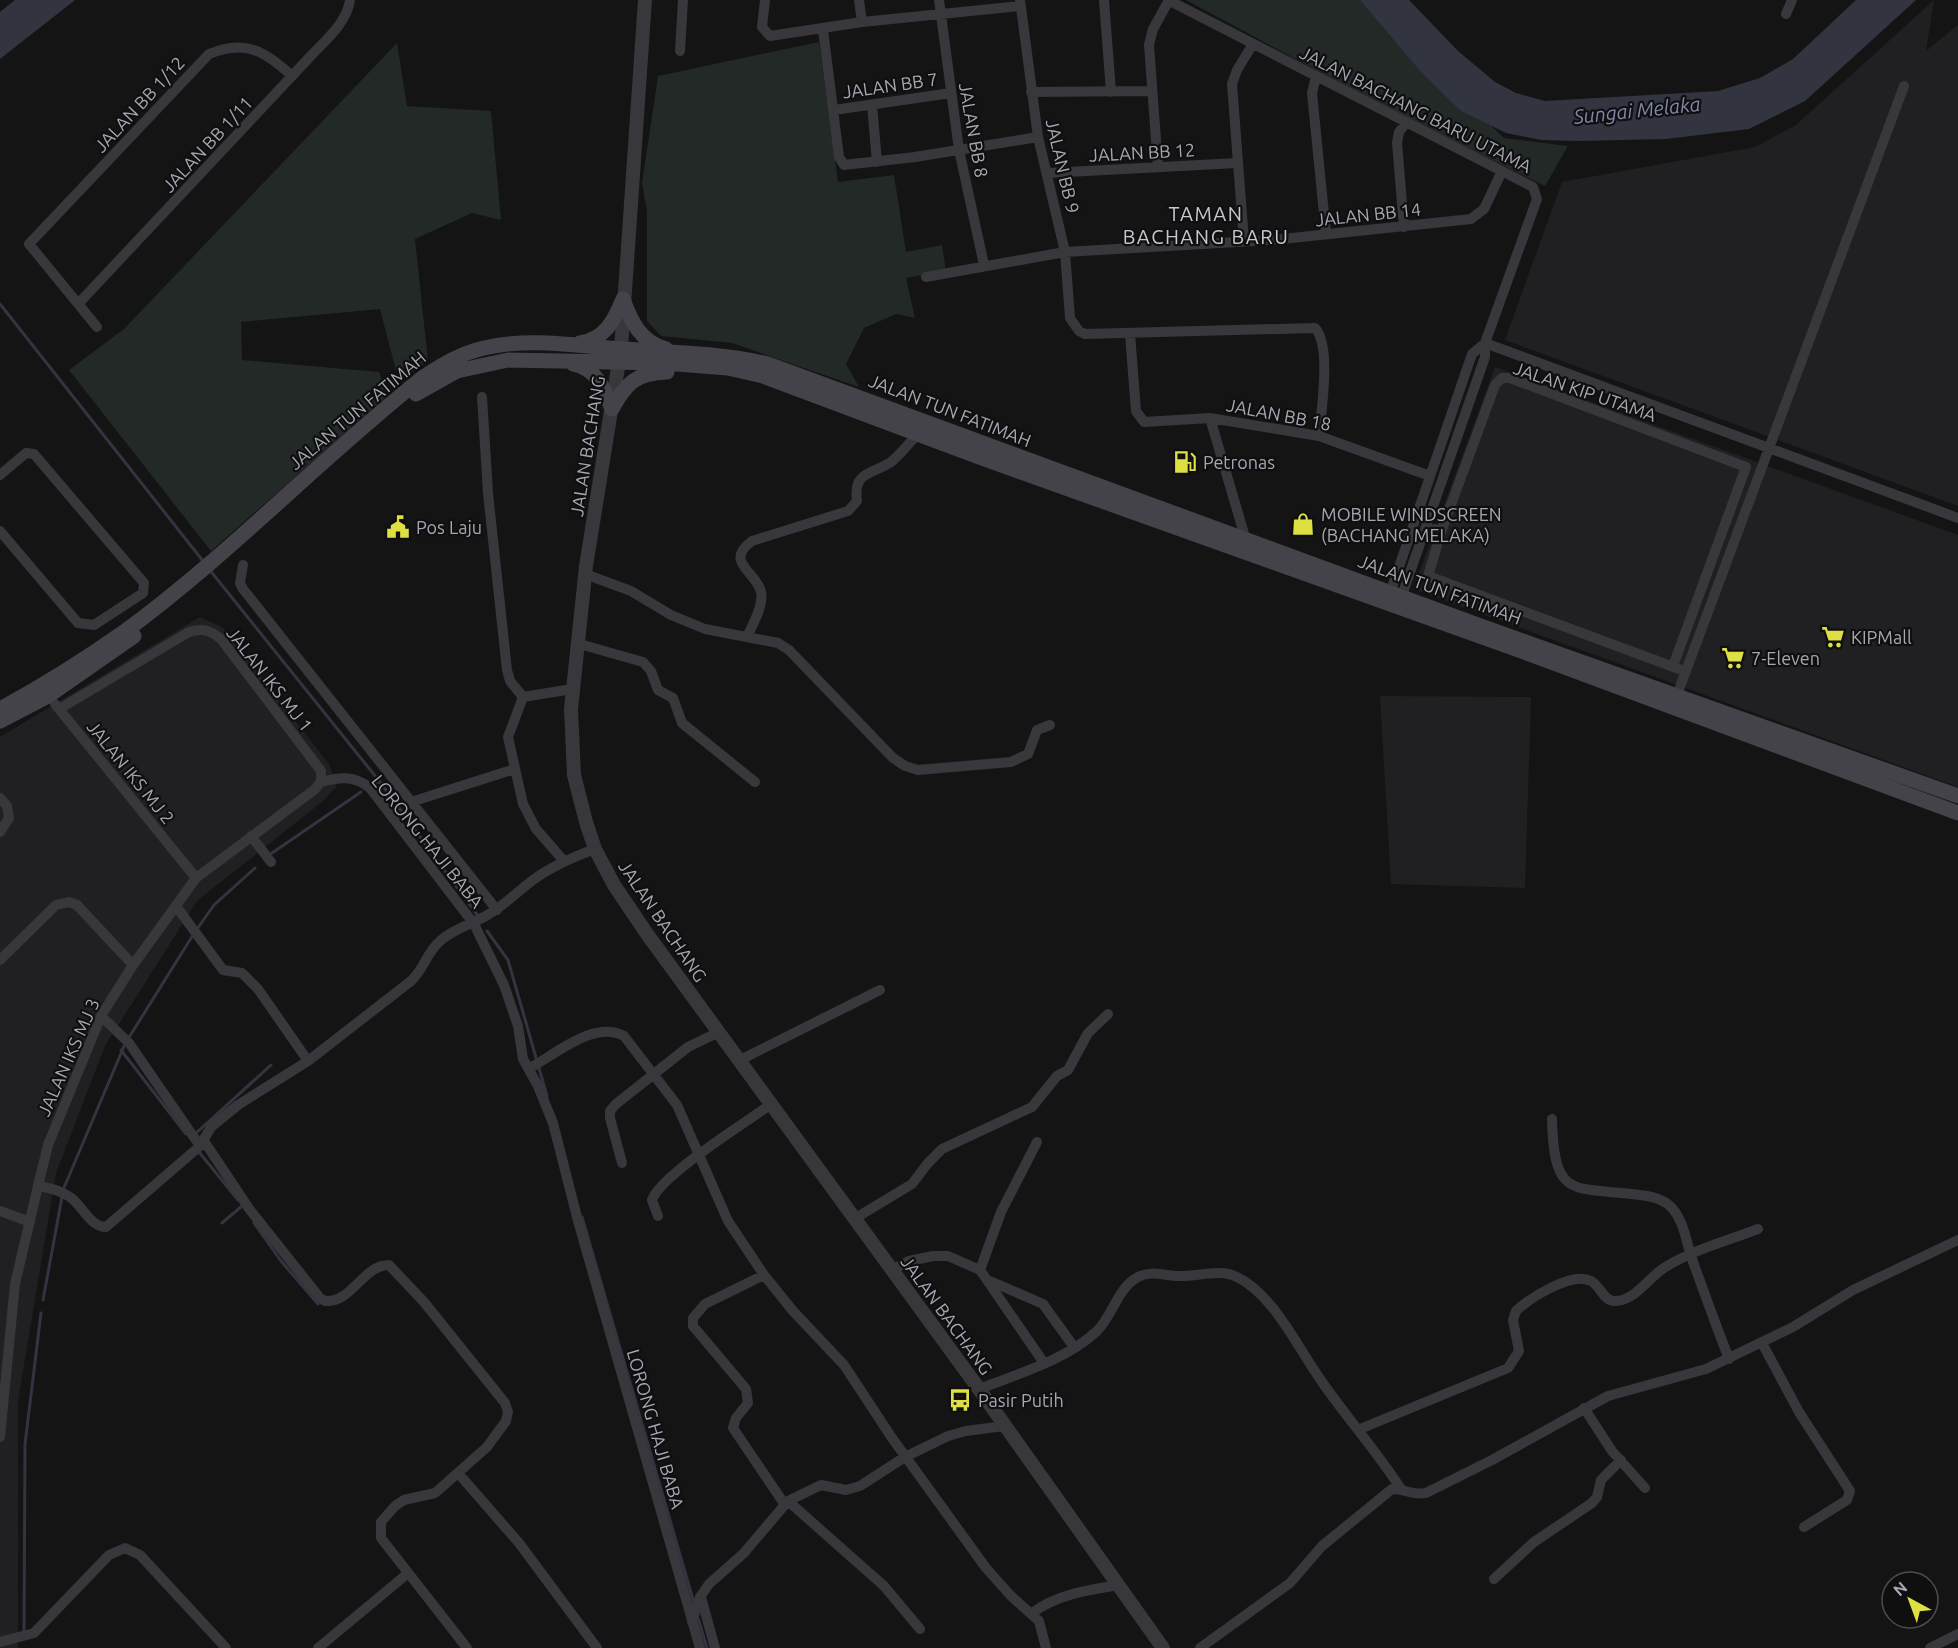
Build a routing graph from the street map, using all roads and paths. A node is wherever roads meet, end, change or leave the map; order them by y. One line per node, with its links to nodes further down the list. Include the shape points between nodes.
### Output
1 (350, 0): 17 (street, JALAN BB 1/11, via 342,21)
2 (645, 0): 40 (street, JALAN BACHANG)
3 (683, 0): 16 (street)
4 (765, 0): 14 (street, via 762,27 770,36)
5 (859, 0): 13 (street)
6 (939, 0): 11 (street, JALAN BB 8)
7 (1104, 0): 22 (street)
8 (1168, 0): 15 (street, JALAN BACHANG BARU UTAMA); 20 (street, via 1149,45)
9 (1792, 0): 12 (street)
10 (1020, 3): 11 (street); 21 (street, JALAN BB 9)
11 (941, 13): 13 (street); 23 (street, JALAN BB 8)
12 (1786, 14)
13 (862, 22): 14 (street)
14 (823, 30): 25 (street)
15 (1253, 44): 18 (street, JALAN BACHANG BARU UTAMA); 30 (street, via 1232,84)
16 (680, 51)
17 (292, 76): 41 (street, JALAN BB 1/11); 41 (street, JALAN BB 1/12, via 265,52 253,48 209,54 29,244)
18 (1316, 76): 26 (street, JALAN BACHANG BARU UTAMA); 35 (street, via 1312,93)
19 (1904, 86): 55 (street)
20 (1152, 91): 22 (street); 31 (street)
21 (1031, 92): 22 (street); 27 (street, JALAN BB 9)
22 (1110, 92)
23 (951, 93): 24 (street, JALAN BB 7); 28 (street, JALAN BB 8)
24 (872, 105): 25 (street, JALAN BB 7); 29 (street)
25 (834, 110): 29 (street, via 841,162 848,166)
26 (1407, 122): 32 (street, JALAN BACHANG BARU UTAMA); 34 (street, via 1397,143)
27 (1038, 137): 28 (street); 33 (street, JALAN BB 9)
28 (959, 150): 29 (street); 38 (street, JALAN BB 8)
29 (877, 162)
30 (1237, 164): 31 (street, JALAN BB 12); 36 (street)
31 (1158, 167): 33 (street, JALAN BB 12)
32 (1502, 171): 34 (street, JALAN BB 14, via 1478,216); 45 (street, JALAN BACHANG BARU UTAMA, via 1533,187 1537,199)
33 (1049, 174): 37 (street, JALAN BB 9)
34 (1404, 226): 35 (street, JALAN BB 14)
35 (1326, 234): 36 (street, JALAN BB 14)
36 (1244, 241): 37 (street, JALAN BB 14)
37 (1065, 252): 38 (street, JALAN BB 14); 43 (street, JALAN BB 9, via 1070,318 1079,331)
38 (984, 265): 39 (street, JALAN BB 14)
39 (926, 277)
40 (623, 299): 44 (main road, via 615,320 600,336 582,343); 46 (main road, via 643,336 663,348); 47 (street, JALAN BACHANG)
41 (78, 304): 42 (street)
42 (97, 327)
43 (1130, 334): 52 (street, JALAN BB 18, via 1136,411 1144,422); 54 (street, via 1315,328 1321,337 1324,373)
44 (556, 343): 47 (main road, JALAN TUN FATIMAH); 63 (main road, JALAN TUN FATIMAH, via 485,348 440,366 413,385)
45 (1485, 343): 55 (street); 57 (street, via 1472,354); 59 (street, via 1485,357)
46 (679, 351): 47 (main road, JALAN TUN FATIMAH); 62 (main road, JALAN TUN FATIMAH, via 739,357 776,366 981,444)
47 (620, 355): 48 (main road, JALAN TUN FATIMAH); 49 (main road, JALAN TUN FATIMAH); 51 (street, JALAN BACHANG)
48 (562, 361): 51 (main road, via 579,365 597,376); 63 (main road, JALAN TUN FATIMAH, via 485,363 435,382)
49 (708, 366): 51 (main road, via 638,376); 53 (main road, JALAN TUN FATIMAH, via 763,376)
50 (482, 397): 74 (street, via 507,670 510,681)
51 (612, 409): 65 (street, JALAN BACHANG)
52 (1210, 418): 54 (street, JALAN BB 18); 62 (street)
53 (918, 434): 66 (main road, JALAN TUN FATIMAH); 67 (street, via 896,458 860,478 856,484 857,501 848,511 745,546 741,561 762,593)
54 (1319, 436): 57 (street, JALAN BB 18)
55 (1769, 448): 58 (street); 70 (street)
56 (0, 476): 60 (street, via 22,456 30,453 38,458 144,583 145,589 141,596 94,625 83,624 74,619)
57 (1430, 476): 66 (street)
58 (1958, 518)
59 (1426, 526): 61 (street); 66 (street)
60 (0, 531)
61 (1441, 532): 69 (street, JALAN KIP UTAMA, via 1428,576); 69 (street, JALAN KIP UTAMA, via 1495,385 1502,378 1746,467)
62 (1245, 537): 66 (main road, JALAN TUN FATIMAH)
63 (219, 560): 72 (main road, JALAN TUN FATIMAH, via 123,645)
64 (243, 565): 84 (street, via 243,589)
65 (585, 574): 67 (street, via 631,591 671,615); 68 (street, JALAN BACHANG)
66 (1394, 600): 73 (main road, JALAN TUN FATIMAH); 85 (main road, JALAN TUN FATIMAH)
67 (747, 637): 78 (street, via 789,650 893,758 918,770 1011,762 1028,753 1037,730)
68 (576, 643): 71 (street, JALAN BACHANG); 81 (street, via 643,662 658,690 673,698 682,723)
69 (1673, 666): 70 (street, JALAN KIP UTAMA)
70 (1686, 671): 73 (street)
71 (572, 689): 74 (street); 88 (street, JALAN BACHANG, via 574,775)
72 (44, 691): 75 (main road, JALAN TUN FATIMAH); 76 (street, JALAN IKS MJ 2); 77 (main road, JALAN TUN FATIMAH)
73 (1677, 695): 82 (main road, JALAN TUN FATIMAH)
74 (523, 697): 79 (street, via 508,737)
75 (0, 709)
76 (59, 709): 80 (street, JALAN IKS MJ 1, via 189,632 211,631 221,639); 91 (street, JALAN IKS MJ 2)
77 (0, 722)
78 (1050, 725)
79 (515, 770): 84 (street); 89 (street, via 527,816)
80 (321, 776): 87 (street, JALAN IKS MJ 3, via 314,790); 94 (street, LORONG HAJI BABA, via 360,780 370,788)
81 (755, 782)
82 (1958, 796)
83 (0, 798): 86 (street, via 7,806 9,818)
84 (411, 802): 93 (street)
85 (1958, 813)
86 (0, 832)
87 (250, 836): 90 (street); 91 (street, JALAN IKS MJ 3)
88 (595, 849): 89 (street); 100 (street, JALAN BACHANG, via 614,885)
89 (564, 861): 93 (street, via 533,879)
90 (271, 862)
91 (196, 878): 92 (street, JALAN IKS MJ 3)
92 (176, 906): 96 (street, JALAN IKS MJ 3); 101 (street, via 223,970 242,973 258,989)
93 (496, 910): 94 (street)
94 (474, 924): 101 (street, via 438,942 421,972); 103 (street, LORONG HAJI BABA, via 504,985 524,1059)
95 (0, 960): 96 (street, via 56,905 69,902 77,905)
96 (133, 965): 99 (street, JALAN IKS MJ 3)
97 (880, 990): 102 (street)
98 (1108, 1014): 114 (street, via 1088,1033 1068,1070 1057,1076 1032,1107 942,1149 912,1184)
99 (101, 1016): 108 (street, via 129,1043); 111 (street, JALAN IKS MJ 3, via 48,1145)
100 (718, 1032): 102 (street, JALAN BACHANG); 104 (street, via 688,1047)
101 (308, 1061): 108 (street, via 238,1105 211,1127)
102 (738, 1061): 105 (street, JALAN BACHANG)
103 (535, 1065): 104 (street, via 592,1035 614,1031 624,1036); 145 (street, LORONG HAJI BABA)
104 (654, 1074): 109 (street, via 676,1105); 110 (street, via 610,1112)
105 (770, 1105): 109 (street); 114 (street, JALAN BACHANG)
106 (1552, 1119): 118 (street, via 1556,1161 1570,1185 1583,1191 1661,1200 1680,1220)
107 (1037, 1142): 120 (street, via 1000,1212)
108 (202, 1144): 111 (street, via 106,1227 96,1224 71,1197); 135 (street, via 320,1298 325,1302 337,1299 377,1267 389,1265 493,1387 505,1403 506,1421 497,1437)
109 (698, 1156): 113 (street, via 654,1195 653,1206); 121 (street, via 728,1221)
110 (621, 1163)
111 (38, 1186): 115 (street, JALAN IKS MJ 3)
112 (0, 1211): 115 (street)
113 (658, 1216)
114 (854, 1219): 119 (street, JALAN BACHANG)
115 (30, 1222): 125 (street, JALAN IKS MJ 3)
116 (1758, 1230): 118 (street)
117 (1958, 1240): 123 (street, via 1853,1290)
118 (1690, 1254): 126 (street); 131 (street, via 1656,1273 1642,1288 1614,1301 1587,1279 1551,1287 1516,1311 1519,1352 1508,1368)
119 (892, 1270): 120 (street, via 909,1261 933,1256 948,1256); 128 (street, JALAN BACHANG)
120 (980, 1270): 122 (street)
121 (764, 1275): 133 (street, via 844,1365); 138 (street, via 705,1304 693,1318 693,1326 746,1389 749,1398 734,1423 735,1433)
122 (990, 1281): 124 (street, via 1043,1304); 127 (street, via 996,1296)
123 (1762, 1343): 126 (street); 139 (street, via 1799,1412 1850,1491 1847,1500)
124 (1074, 1347): 127 (street); 131 (street, via 1098,1330 1137,1278 1148,1273 1224,1273 1250,1286 1273,1310)
125 (4, 1352): 132 (street, JALAN IKS MJ 3)
126 (1729, 1359): 129 (street, via 1682,1378 1624,1390)
127 (1044, 1363): 128 (street)
128 (979, 1389): 130 (street, JALAN BACHANG)
129 (1584, 1408): 134 (street); 137 (street, via 1426,1493 1418,1495)
130 (1004, 1426): 133 (street, via 966,1431); 142 (street, JALAN BACHANG)
131 (1360, 1429): 137 (street)
132 (0, 1437)
133 (905, 1457): 138 (street, via 860,1486 846,1490 821,1485); 144 (street, via 986,1568)
134 (1621, 1460): 136 (street); 141 (street, via 1601,1480 1592,1503 1534,1542)
135 (458, 1473): 140 (street, via 435,1494 395,1506 381,1522 381,1538); 152 (street, via 519,1543)
136 (1645, 1488)
137 (1401, 1489): 157 (street, via 1376,1500 1322,1546 1290,1583)
138 (786, 1503): 143 (street, via 744,1553 709,1584); 146 (street, via 876,1578)
139 (1804, 1527)
140 (407, 1574): 150 (street); 151 (street)
141 (1494, 1579)
142 (1119, 1585): 144 (street, via 1075,1592); 156 (street, JALAN BACHANG)
143 (700, 1599): 145 (street); 154 (street)
144 (1032, 1613): 155 (street, via 1039,1622)
145 (693, 1619): 153 (street, LORONG HAJI BABA)
146 (920, 1629)
147 (1958, 1634): 158 (street)
148 (0, 1642): 149 (street, via 34,1633 109,1555 125,1548 140,1555)
149 (226, 1648)
150 (318, 1648)
151 (467, 1648)
152 (597, 1648)
153 (700, 1648)
154 (714, 1648)
155 (1046, 1648)
156 (1163, 1648)
157 (1200, 1648)
158 (1930, 1648)

